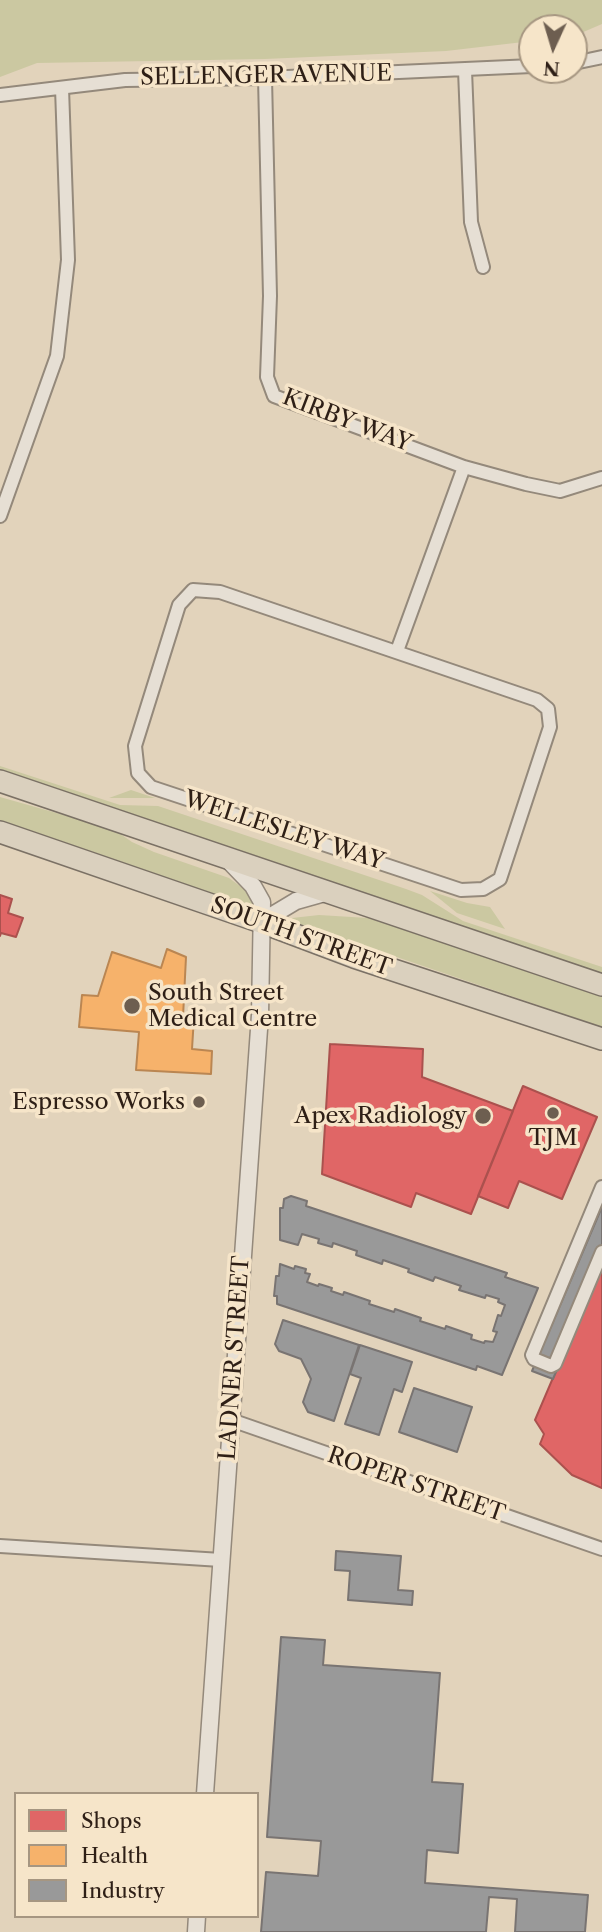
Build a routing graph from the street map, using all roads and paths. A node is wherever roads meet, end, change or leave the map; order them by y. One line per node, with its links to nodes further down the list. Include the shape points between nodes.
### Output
1 (518, 67): 2 (street, SELLENGER AVENUE)
2 (466, 70): 3 (street, SELLENGER AVENUE); 6 (street, via 471,222)
3 (265, 78): 4 (street, SELLENGER AVENUE, via 125,80); 7 (street, KIRBY WAY, via 270,296 267,377 274,396)
4 (62, 88): 5 (street, SELLENGER AVENUE); 9 (street, via 68,260 57,356)
5 (0, 95)
6 (483, 267)
7 (464, 467): 8 (street, KIRBY WAY, via 560,491); 10 (street)
8 (602, 478)
9 (0, 516)
10 (397, 651): 10 (street, WELLESLEY WAY, via 537,701 548,709 550,727 500,879 483,889 461,890 151,787 138,773 135,747 179,605 193,590 220,592)
11 (0, 782): 13 (highway)
12 (0, 832): 15 (highway, SOUTH STREET)
13 (226, 858): 14 (highway); 15 (street, LADNER STREET, via 253,886 261,902)
14 (328, 892): 15 (street, via 296,901); 16 (highway)
15 (261, 922): 17 (highway, SOUTH STREET); 20 (street, LADNER STREET, via 260,1016)
16 (602, 985)
17 (602, 1039)
18 (602, 1187): 19 (street, via 534,1359 555,1364)
19 (602, 1252)
20 (231, 1420): 22 (street, ROPER STREET); 23 (street, LADNER STREET)
21 (0, 1546): 23 (street)
22 (602, 1549)
23 (221, 1560): 24 (street, LADNER STREET)
24 (205, 1792)

